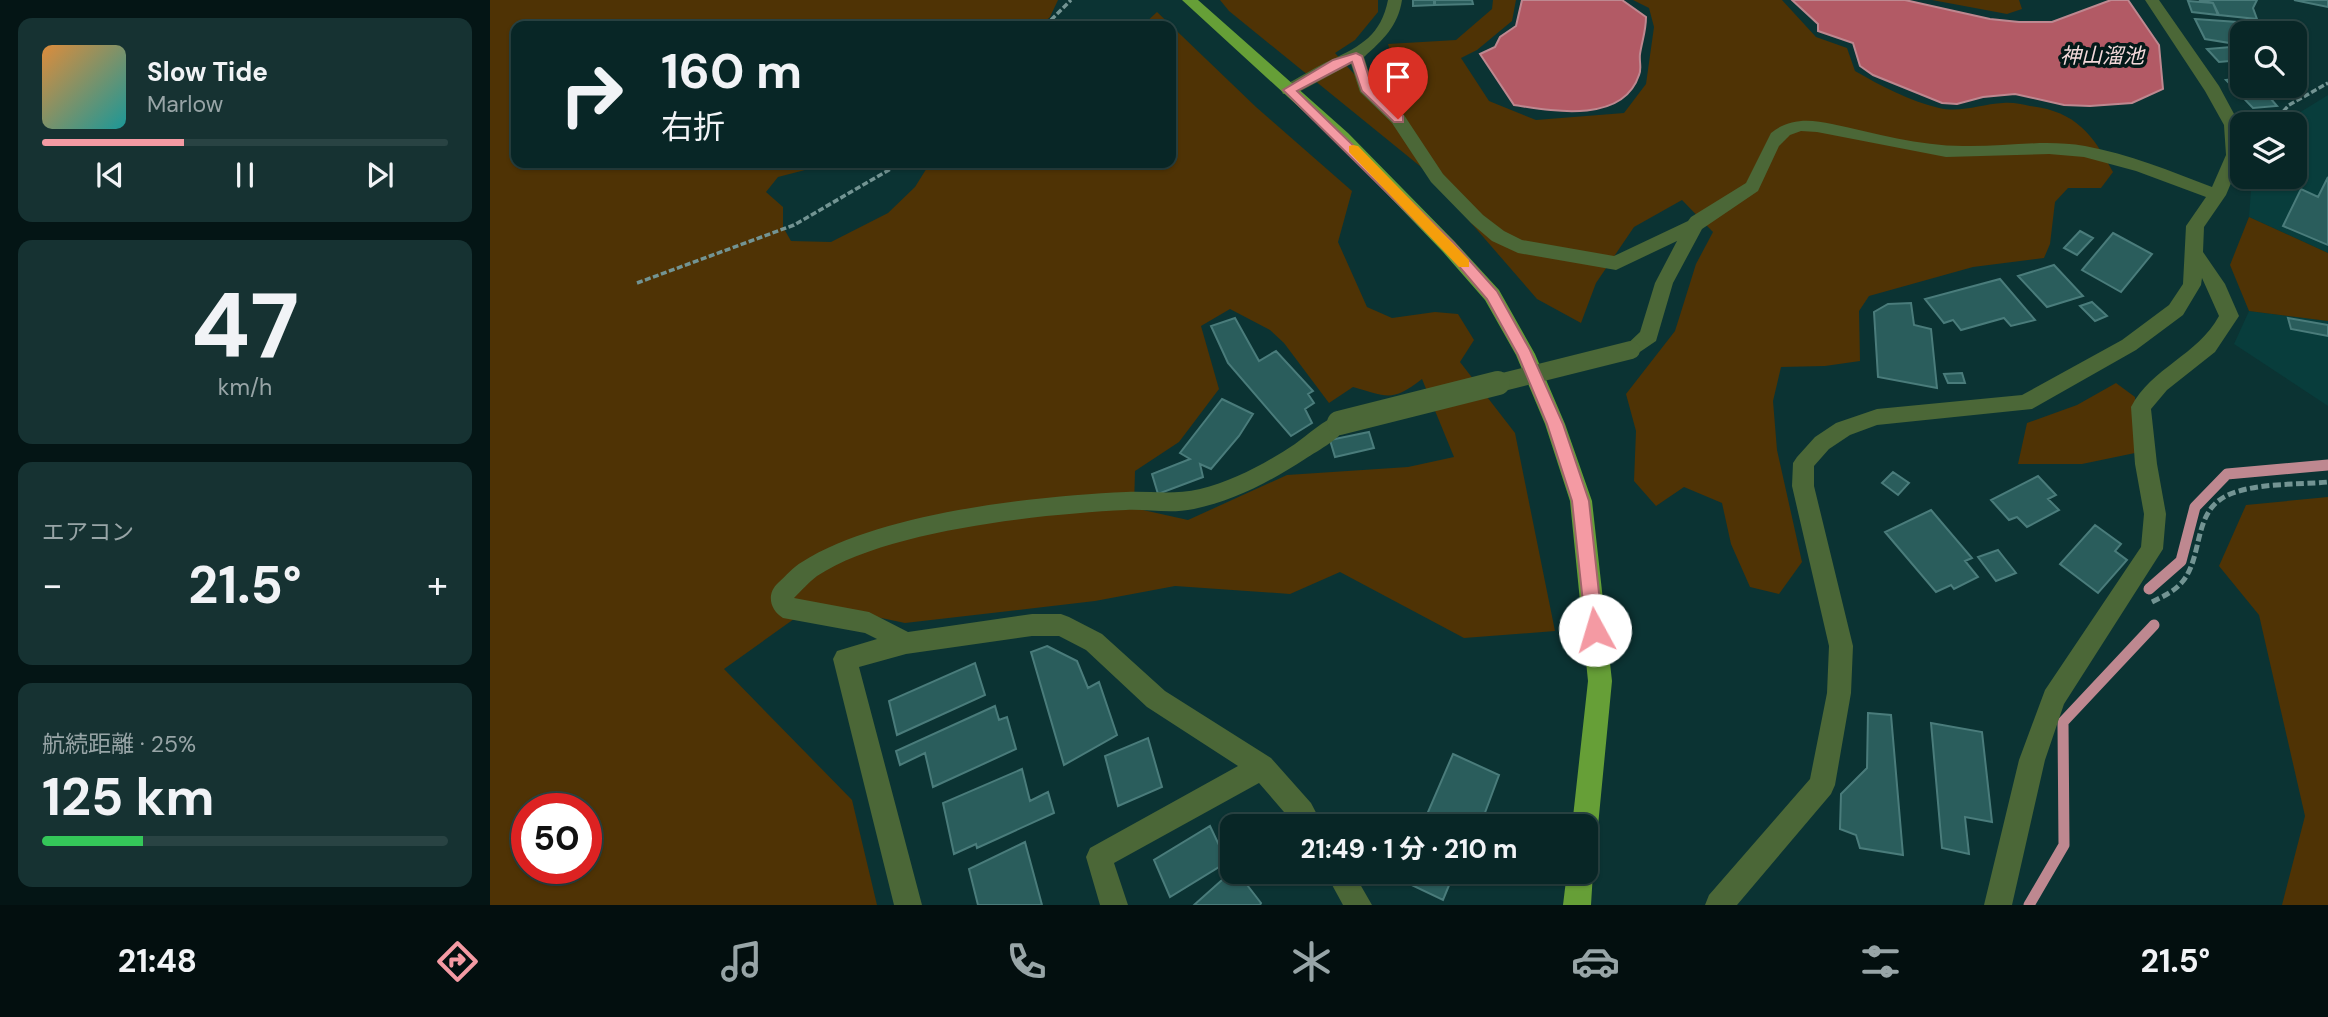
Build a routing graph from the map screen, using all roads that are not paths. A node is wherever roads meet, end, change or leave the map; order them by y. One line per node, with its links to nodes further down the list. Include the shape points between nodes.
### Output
1 (1189, 0): 5 (main road)
2 (1395, 0): 4 (street, via 1392,17)
3 (2152, 0): 6 (street, via 2232,125 2234,155)
4 (1356, 56): 5 (street); 7 (street, via 1366,88 1398,119 1437,178 1477,219 1518,246 1616,263)
5 (1289, 90): 12 (main road, via 1371,167 1492,295 1525,354 1555,424 1581,501 1600,681)
6 (2217, 195): 7 (street, via 2085,151 1946,151 1820,127 1792,127 1768,149 1752,187); 8 (street, via 2194,226)
7 (1696, 223): 9 (street, bridge, via 1664,283 1649,336 1631,350 1339,423 1293,458 1200,499 1172,504 1115,502 940,523 880,538 814,566 793,579 782,594 783,605 792,610 869,623)
8 (2193, 253): 19 (street, via 2192,285 2176,310 2129,345 2025,403 1877,418 1843,429 1804,463 1803,486 1842,646 1839,693 1822,785); 20 (street, via 2216,284 2229,316 2219,337 2196,360 2161,383 2141,407 2155,514 2152,549 2054,698 2032,760)
9 (905, 643): 10 (street, via 1061,625 1094,642 1156,699); 15 (street, via 845,659)
10 (1262, 767): 11 (street); 16 (street, via 1098,857)
11 (1303, 814)
12 (1586, 814)
13 (1345, 884): 17 (street)
14 (1579, 884): 18 (main road)
15 (908, 905)
16 (1114, 905)
17 (1358, 905)
18 (1577, 905)
19 (1719, 905)
20 (1998, 905)

